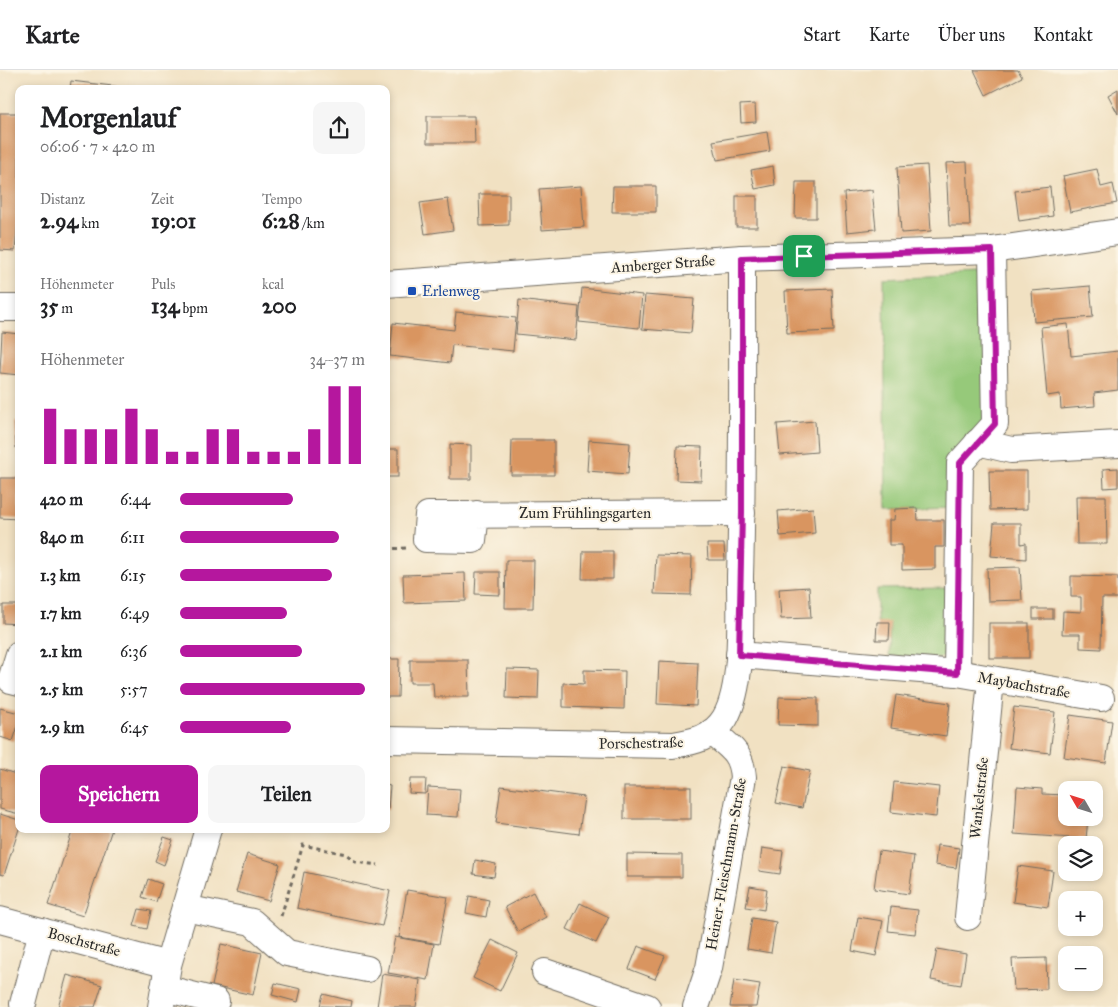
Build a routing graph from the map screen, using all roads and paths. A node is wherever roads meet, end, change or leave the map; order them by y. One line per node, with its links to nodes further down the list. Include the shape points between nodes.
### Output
1 (1118, 232): 2 (street, Amberger Straße)
2 (992, 250): 3 (street, Amberger Straße); 7 (street, via 995,424)
3 (742, 258): 4 (street, Amberger Straße); 9 (street, Porschestraße)
4 (390, 284)
5 (0, 308): 6 (street)
6 (15, 308)
7 (978, 442): 8 (street, via 1011,450); 13 (street, via 960,463)
8 (1118, 444)
9 (742, 512): 10 (street, Zum Frühlingsgarten); 11 (street, Porschestraße)
10 (428, 515)
11 (739, 655): 13 (street, Maybachstraße); 17 (street, Porschestraße, via 732,702 724,720)
12 (15, 667): 15 (street, via 11,680)
13 (957, 673): 14 (street, Maybachstraße)
14 (991, 680): 16 (street, Maybachstraße); 22 (street, Wankelstraße)
15 (15, 681)
16 (1100, 698)
17 (712, 732): 18 (street, Porschestraße, via 697,741 673,745); 32 (street, Heiner-Fleischmann-Straße, via 737,752 743,776 708,968)
18 (390, 740)
19 (207, 833): 21 (street)
20 (378, 866): 25 (path, via 356,862 346,854 304,845)
21 (184, 908): 25 (street, via 252,922); 28 (street)
22 (968, 917)
23 (0, 920): 24 (street, Boschstraße)
24 (42, 931): 28 (street, Boschstraße); 30 (street)
25 (273, 941): 26 (street, via 287,952)
26 (367, 969)
27 (545, 972): 31 (street)
28 (164, 987): 29 (street, Boschstraße)
29 (216, 1001)
30 (23, 1004)
31 (647, 1007)
32 (696, 1007)

